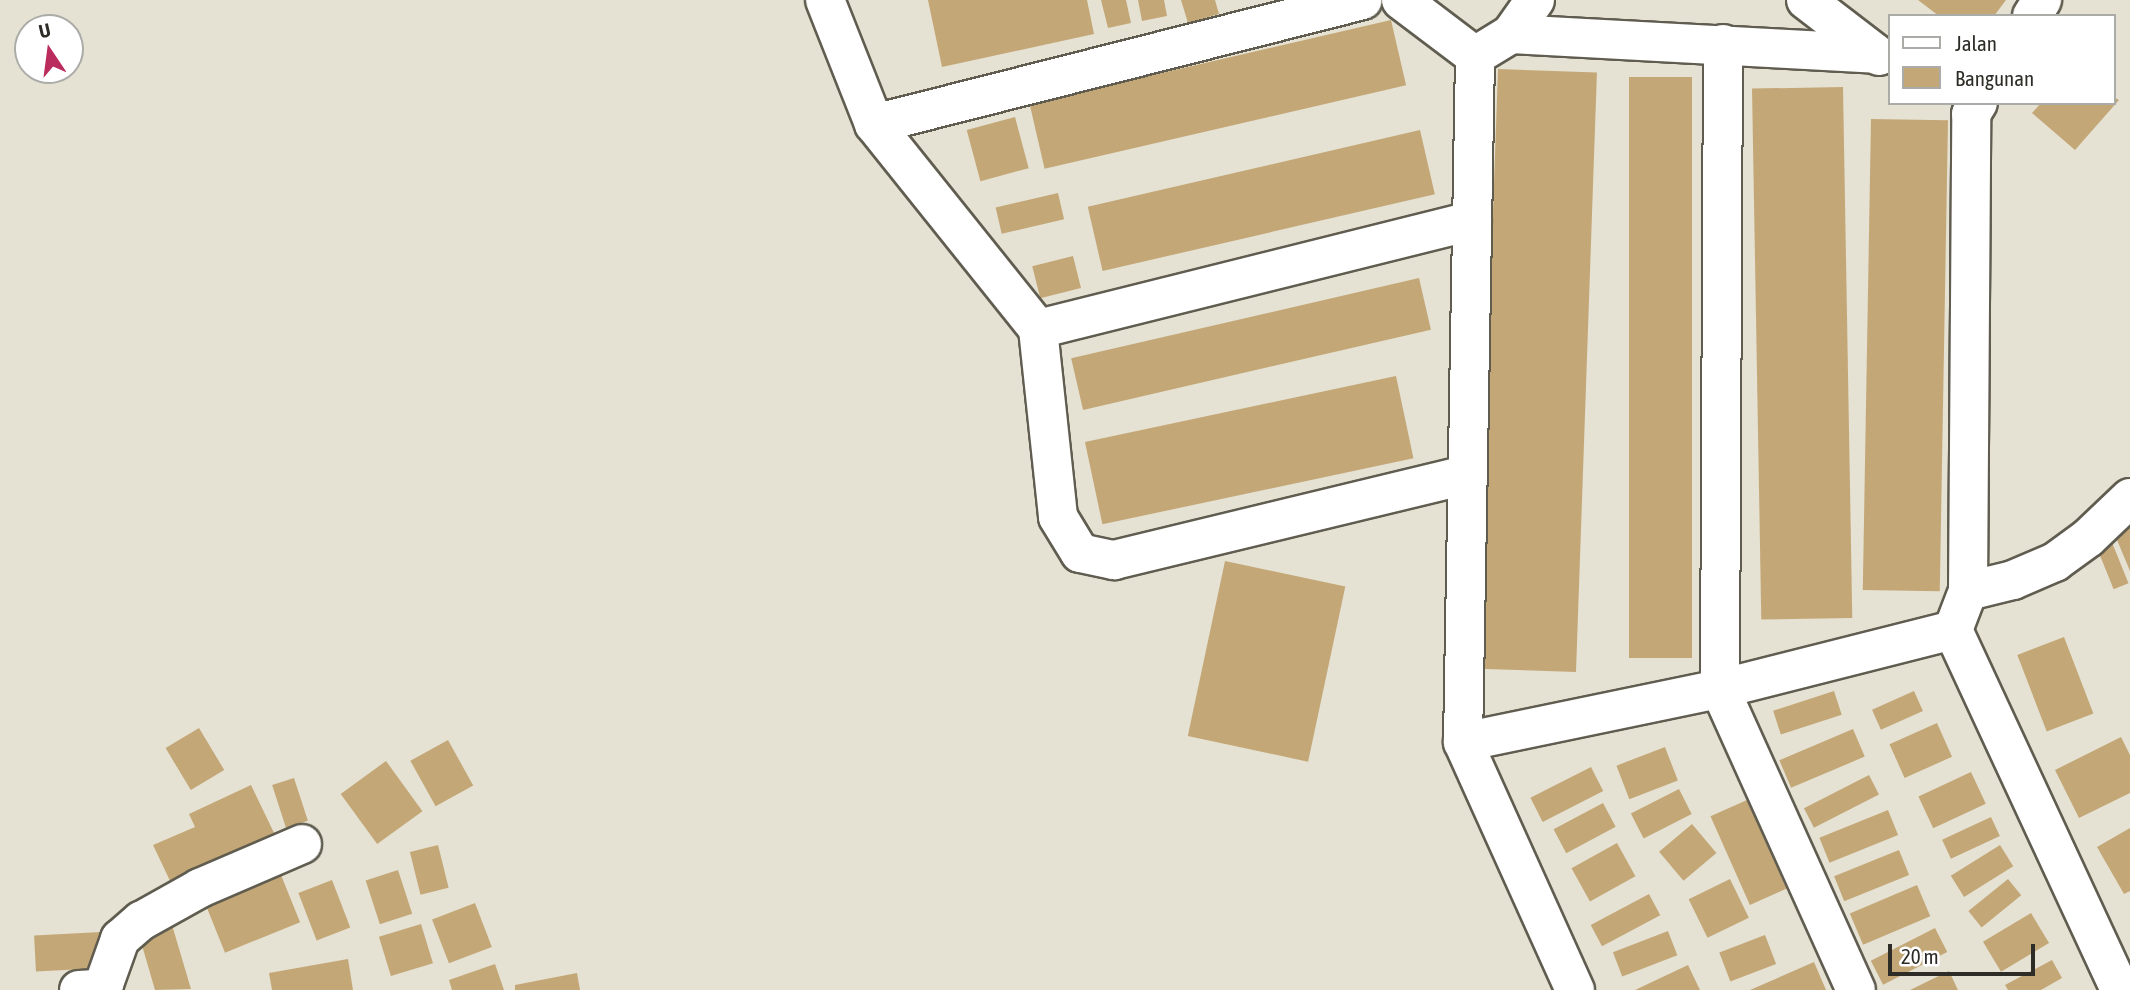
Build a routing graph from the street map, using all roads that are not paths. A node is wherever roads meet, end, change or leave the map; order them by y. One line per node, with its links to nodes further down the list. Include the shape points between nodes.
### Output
1 (825, 0): 11 (street)
2 (1363, 0): 11 (street)
3 (1401, 0): 8 (street)
4 (1535, 0): 6 (street)
5 (1806, 0): 9 (street)
6 (1511, 34): 7 (street); 8 (street)
7 (1723, 44): 9 (street); 18 (street)
8 (1475, 56): 12 (street)
9 (1882, 58)
10 (1968, 107): 16 (street)
11 (874, 124): 13 (street)
12 (1472, 221): 13 (street); 14 (street)
13 (1038, 329): 14 (street, via 1058,517 1080,552 1114,560)
14 (1466, 475): 19 (street)
15 (2130, 498): 16 (street, via 2055,562 2013,580)
16 (1968, 591): 17 (street)
17 (1953, 630): 18 (street); 24 (street)
18 (1720, 689): 19 (street); 23 (street)
19 (1463, 742): 22 (street)
20 (302, 844): 21 (street, via 200,888 141,921 120,939 104,984)
21 (79, 990)
22 (1575, 990)
23 (1856, 990)
24 (2120, 990)

